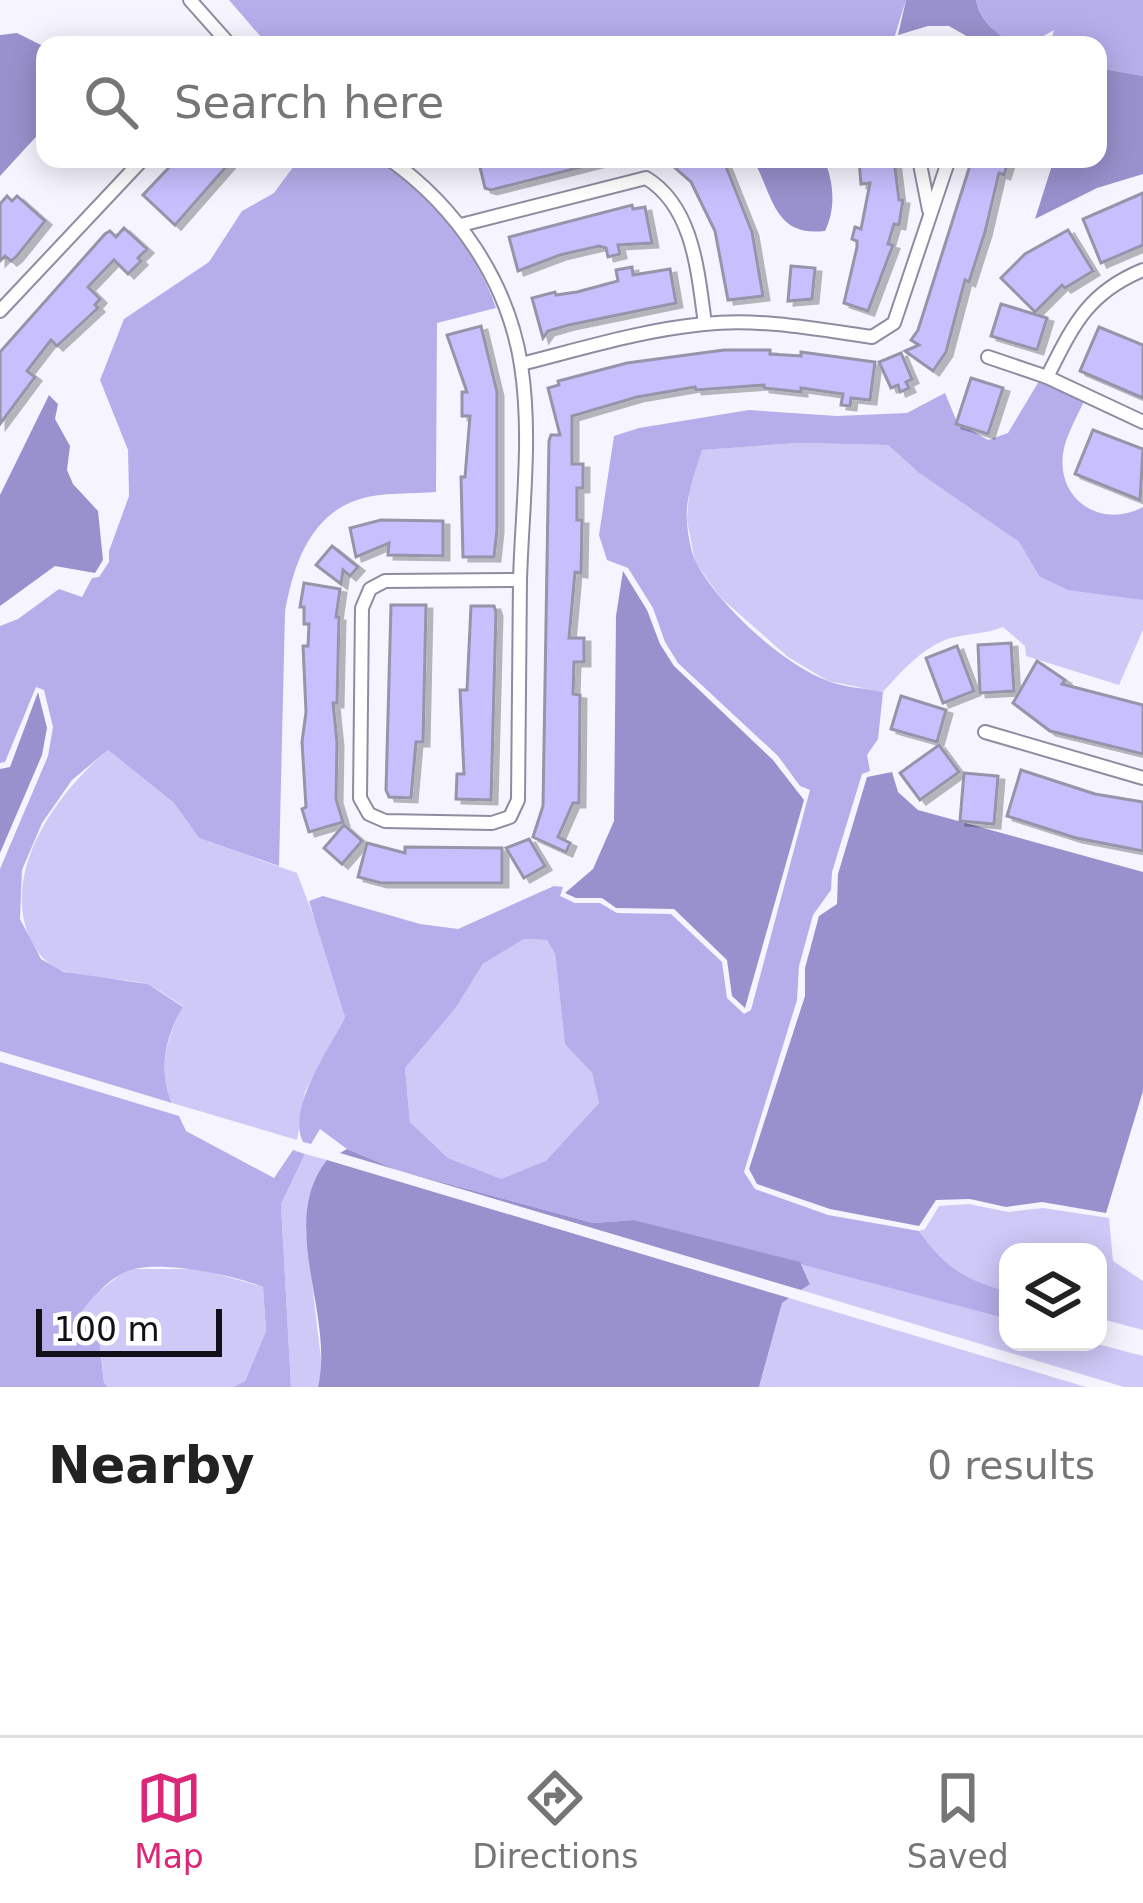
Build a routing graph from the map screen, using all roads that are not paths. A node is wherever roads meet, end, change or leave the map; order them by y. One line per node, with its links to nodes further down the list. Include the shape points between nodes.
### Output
1 (190, 0): 2 (street)
2 (222, 36)
3 (135, 168): 10 (street)
4 (402, 168): 8 (street)
5 (922, 168): 7 (street)
6 (946, 168): 7 (street)
7 (930, 217): 11 (street, via 884,332)
8 (461, 225): 11 (street, via 646,178 664,189 695,254); 13 (street, via 496,286)
9 (1143, 270): 14 (street, via 1111,283 1078,317)
10 (0, 311)
11 (705, 324): 13 (street)
12 (988, 357): 14 (street)
13 (520, 364): 16 (street)
14 (1048, 377): 15 (street)
15 (1143, 422)
16 (520, 580): 16 (street, via 518,800 510,817 385,821 369,814 360,798 362,608 370,589 385,581)
17 (986, 732): 18 (street)
18 (1143, 778)

